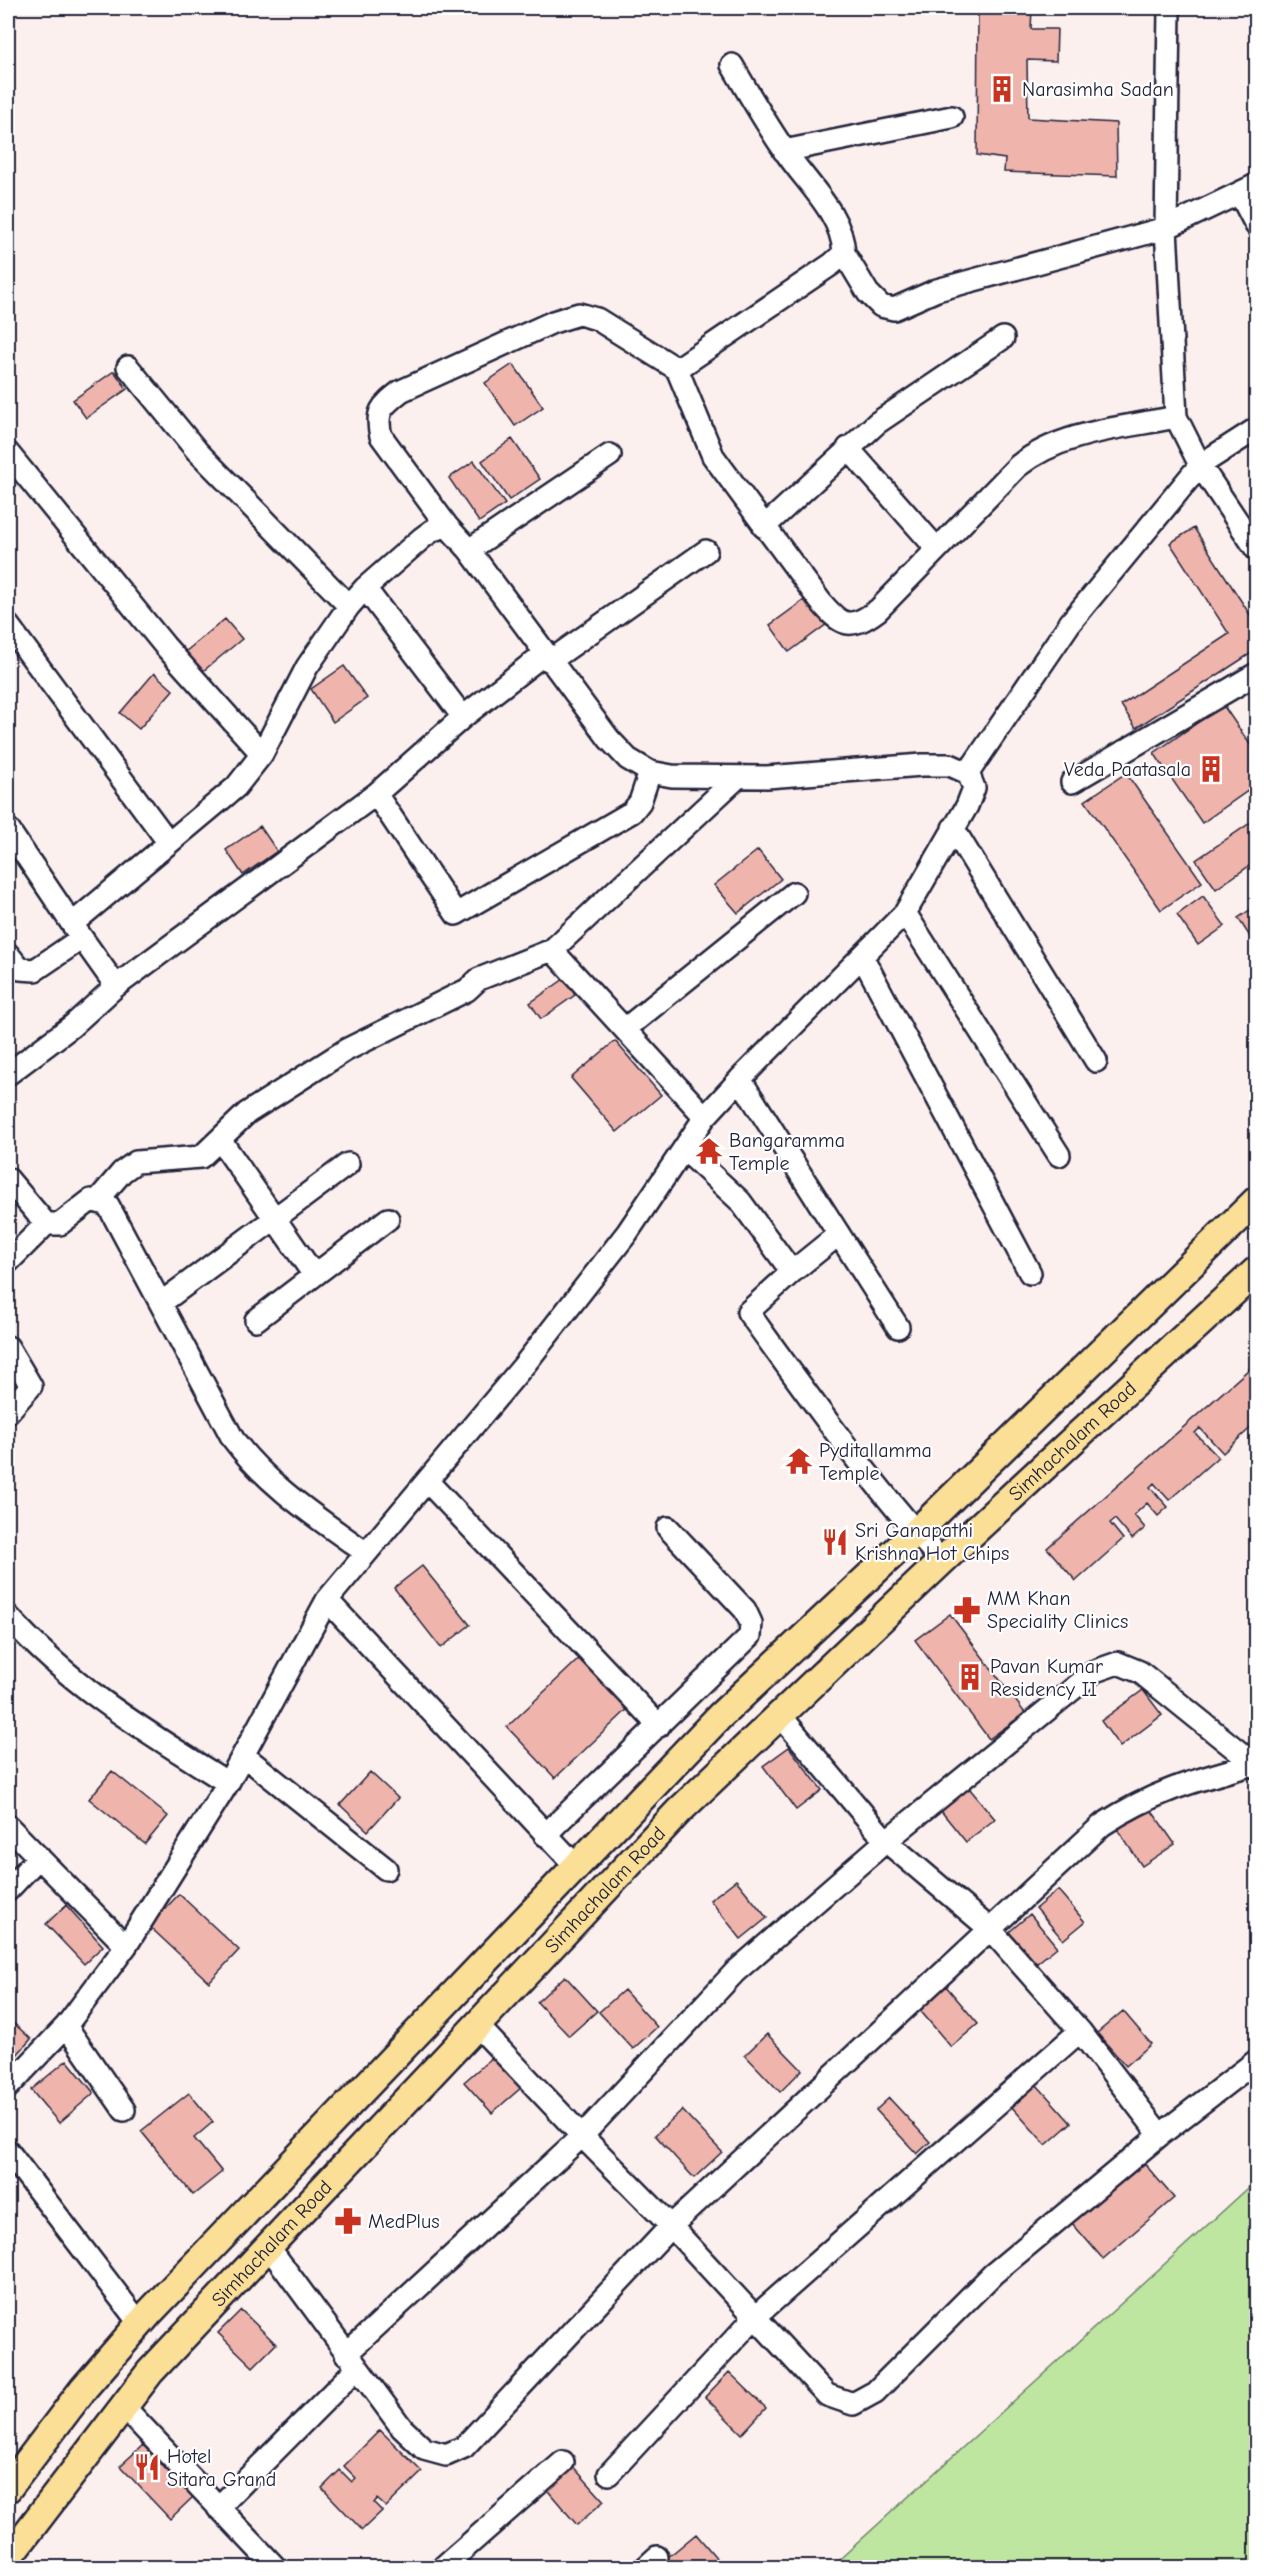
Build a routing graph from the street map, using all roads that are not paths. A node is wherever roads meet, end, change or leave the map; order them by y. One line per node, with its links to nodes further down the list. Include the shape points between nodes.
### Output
1 (1169, 8): 7 (street)
2 (732, 65): 4 (street)
3 (952, 117): 4 (street)
4 (784, 151): 8 (street, via 836,221)
5 (1248, 189): 6 (street); 7 (street)
6 (1257, 225)
7 (1166, 228): 8 (street, via 937,290 894,309 880,306 868,293); 12 (street)
8 (844, 253): 11 (street)
9 (1003, 338): 14 (street, via 877,423)
10 (128, 367): 25 (street, via 196,451)
11 (677, 369): 18 (street, via 597,319 579,314 400,391 384,404 377,419 381,436); 19 (street, via 713,456)
12 (1176, 417): 17 (street); 20 (street, via 1057,442 1036,452)
13 (1257, 429): 17 (street)
14 (848, 448): 19 (street); 20 (street)
15 (8, 453): 30 (street, via 165,646)
16 (610, 455): 22 (street)
17 (1200, 465): 21 (street); 32 (street, via 1070,623)
18 (447, 526): 22 (street); 24 (street, via 422,538)
19 (764, 527): 20 (street, via 834,618 847,624 863,621 878,610)
20 (937, 549)
21 (1257, 549)
22 (470, 550): 27 (street)
23 (706, 551): 27 (street)
24 (366, 588): 25 (street); 29 (street)
25 (349, 606): 30 (street, via 307,667)
26 (8, 624): 38 (street)
27 (547, 657): 29 (street); 31 (street, via 609,739 628,759)
28 (1257, 674): 34 (street)
29 (463, 717): 35 (street)
30 (262, 754): 38 (street, via 236,787)
31 (650, 772): 33 (street); 35 (street, via 640,802 632,812 456,914)
32 (968, 773): 33 (street, via 950,765 921,765); 36 (street, via 974,788 968,806)
33 (738, 777): 42 (street)
34 (1072, 782)
35 (376, 794): 45 (street)
36 (953, 828): 40 (street); 47 (street)
37 (8, 829): 41 (street)
38 (169, 843): 41 (street)
39 (794, 893): 46 (street)
40 (905, 912): 44 (street); 53 (street)
41 (77, 931): 43 (street, via 35,970 20,969); 45 (street)
42 (552, 950): 46 (street); 51 (street, via 479,979 467,990 346,1050 248,1113)
43 (8, 954)
44 (862, 956): 49 (street); 65 (street)
45 (116, 986): 48 (street, via 72,1026)
46 (625, 1029): 50 (street)
47 (1096, 1061)
48 (8, 1074)
49 (740, 1079): 50 (street); 61 (street)
50 (705, 1117): 52 (street)
51 (220, 1141): 56 (street, via 201,1157 136,1162); 58 (street)
52 (684, 1149): 64 (street, via 740,1201); 72 (street, via 627,1233)
53 (1059, 1155)
54 (348, 1164): 58 (street)
55 (8, 1179): 60 (street)
56 (98, 1200): 60 (street, via 83,1204 60,1224); 67 (street, via 108,1205)
57 (1257, 1201): 74 (main road)
58 (275, 1217): 66 (street); 67 (street)
59 (388, 1219): 66 (street)
60 (46, 1224): 62 (street)
61 (839, 1234): 64 (street); 69 (street)
62 (8, 1262)
63 (1257, 1271): 76 (main road, Simhachalam Road)
64 (792, 1272): 74 (street, via 748,1312 850,1454)
65 (1030, 1273)
66 (314, 1275): 68 (street)
67 (161, 1303): 75 (street, via 233,1439 252,1464 275,1487)
68 (256, 1320)
69 (898, 1326)
70 (8, 1347): 71 (street, via 31,1386)
71 (8, 1412)
72 (427, 1481): 75 (street); 80 (street)
73 (668, 1528): 80 (street, via 752,1623 750,1636)
74 (916, 1533): 76 (street); 88 (main road, via 720,1716)
75 (366, 1553): 77 (street)
76 (942, 1561): 79 (main road, Simhachalam Road)
77 (327, 1600): 81 (street); 85 (street)
78 (8, 1616): 83 (street, via 75,1682)
79 (779, 1714): 86 (street); 91 (main road, Simhachalam Road)
80 (659, 1725): 85 (street)
81 (243, 1755): 83 (street); 89 (street)
82 (1256, 1766): 86 (street, via 1140,1672 1118,1663 1095,1671); 92 (street, via 1174,1786 1135,1803 1102,1825)
83 (228, 1783): 93 (street)
84 (8, 1826): 87 (street)
85 (545, 1835): 88 (street)
86 (886, 1841): 92 (street); 101 (street, via 735,1972)
87 (39, 1857): 90 (street); 93 (street)
88 (575, 1865): 91 (main road); 106 (main road)
89 (386, 1869)
90 (8, 1890)
91 (601, 1893): 94 (main road, Simhachalam Road)
92 (991, 1930): 96 (street); 103 (street)
93 (126, 1946): 95 (street)
94 (477, 2025): 101 (street); 104 (main road, Simhachalam Road)
95 (66, 2026): 98 (street); 99 (street)
96 (1080, 2031): 100 (street); 105 (street)
97 (1257, 2061): 100 (street)
98 (8, 2087)
99 (124, 2110)
100 (1160, 2135): 105 (street, via 993,2274 874,2392 853,2404 827,2395)
101 (582, 2136): 103 (street); 107 (street)
102 (8, 2151): 106 (street)
103 (671, 2226): 105 (street); 107 (street, via 464,2447 446,2456 424,2449 402,2428)
104 (268, 2246): 107 (street); 108 (main road, Simhachalam Road)
105 (755, 2317): 110 (street)
106 (140, 2324): 111 (main road, via 84,2388)
107 (351, 2361): 112 (street)
108 (123, 2406): 112 (street); 113 (main road, Simhachalam Road)
109 (563, 2462): 115 (street)
110 (609, 2474)
111 (8, 2488)
112 (218, 2508): 114 (street)
113 (8, 2558)
114 (276, 2568)
115 (442, 2568)

